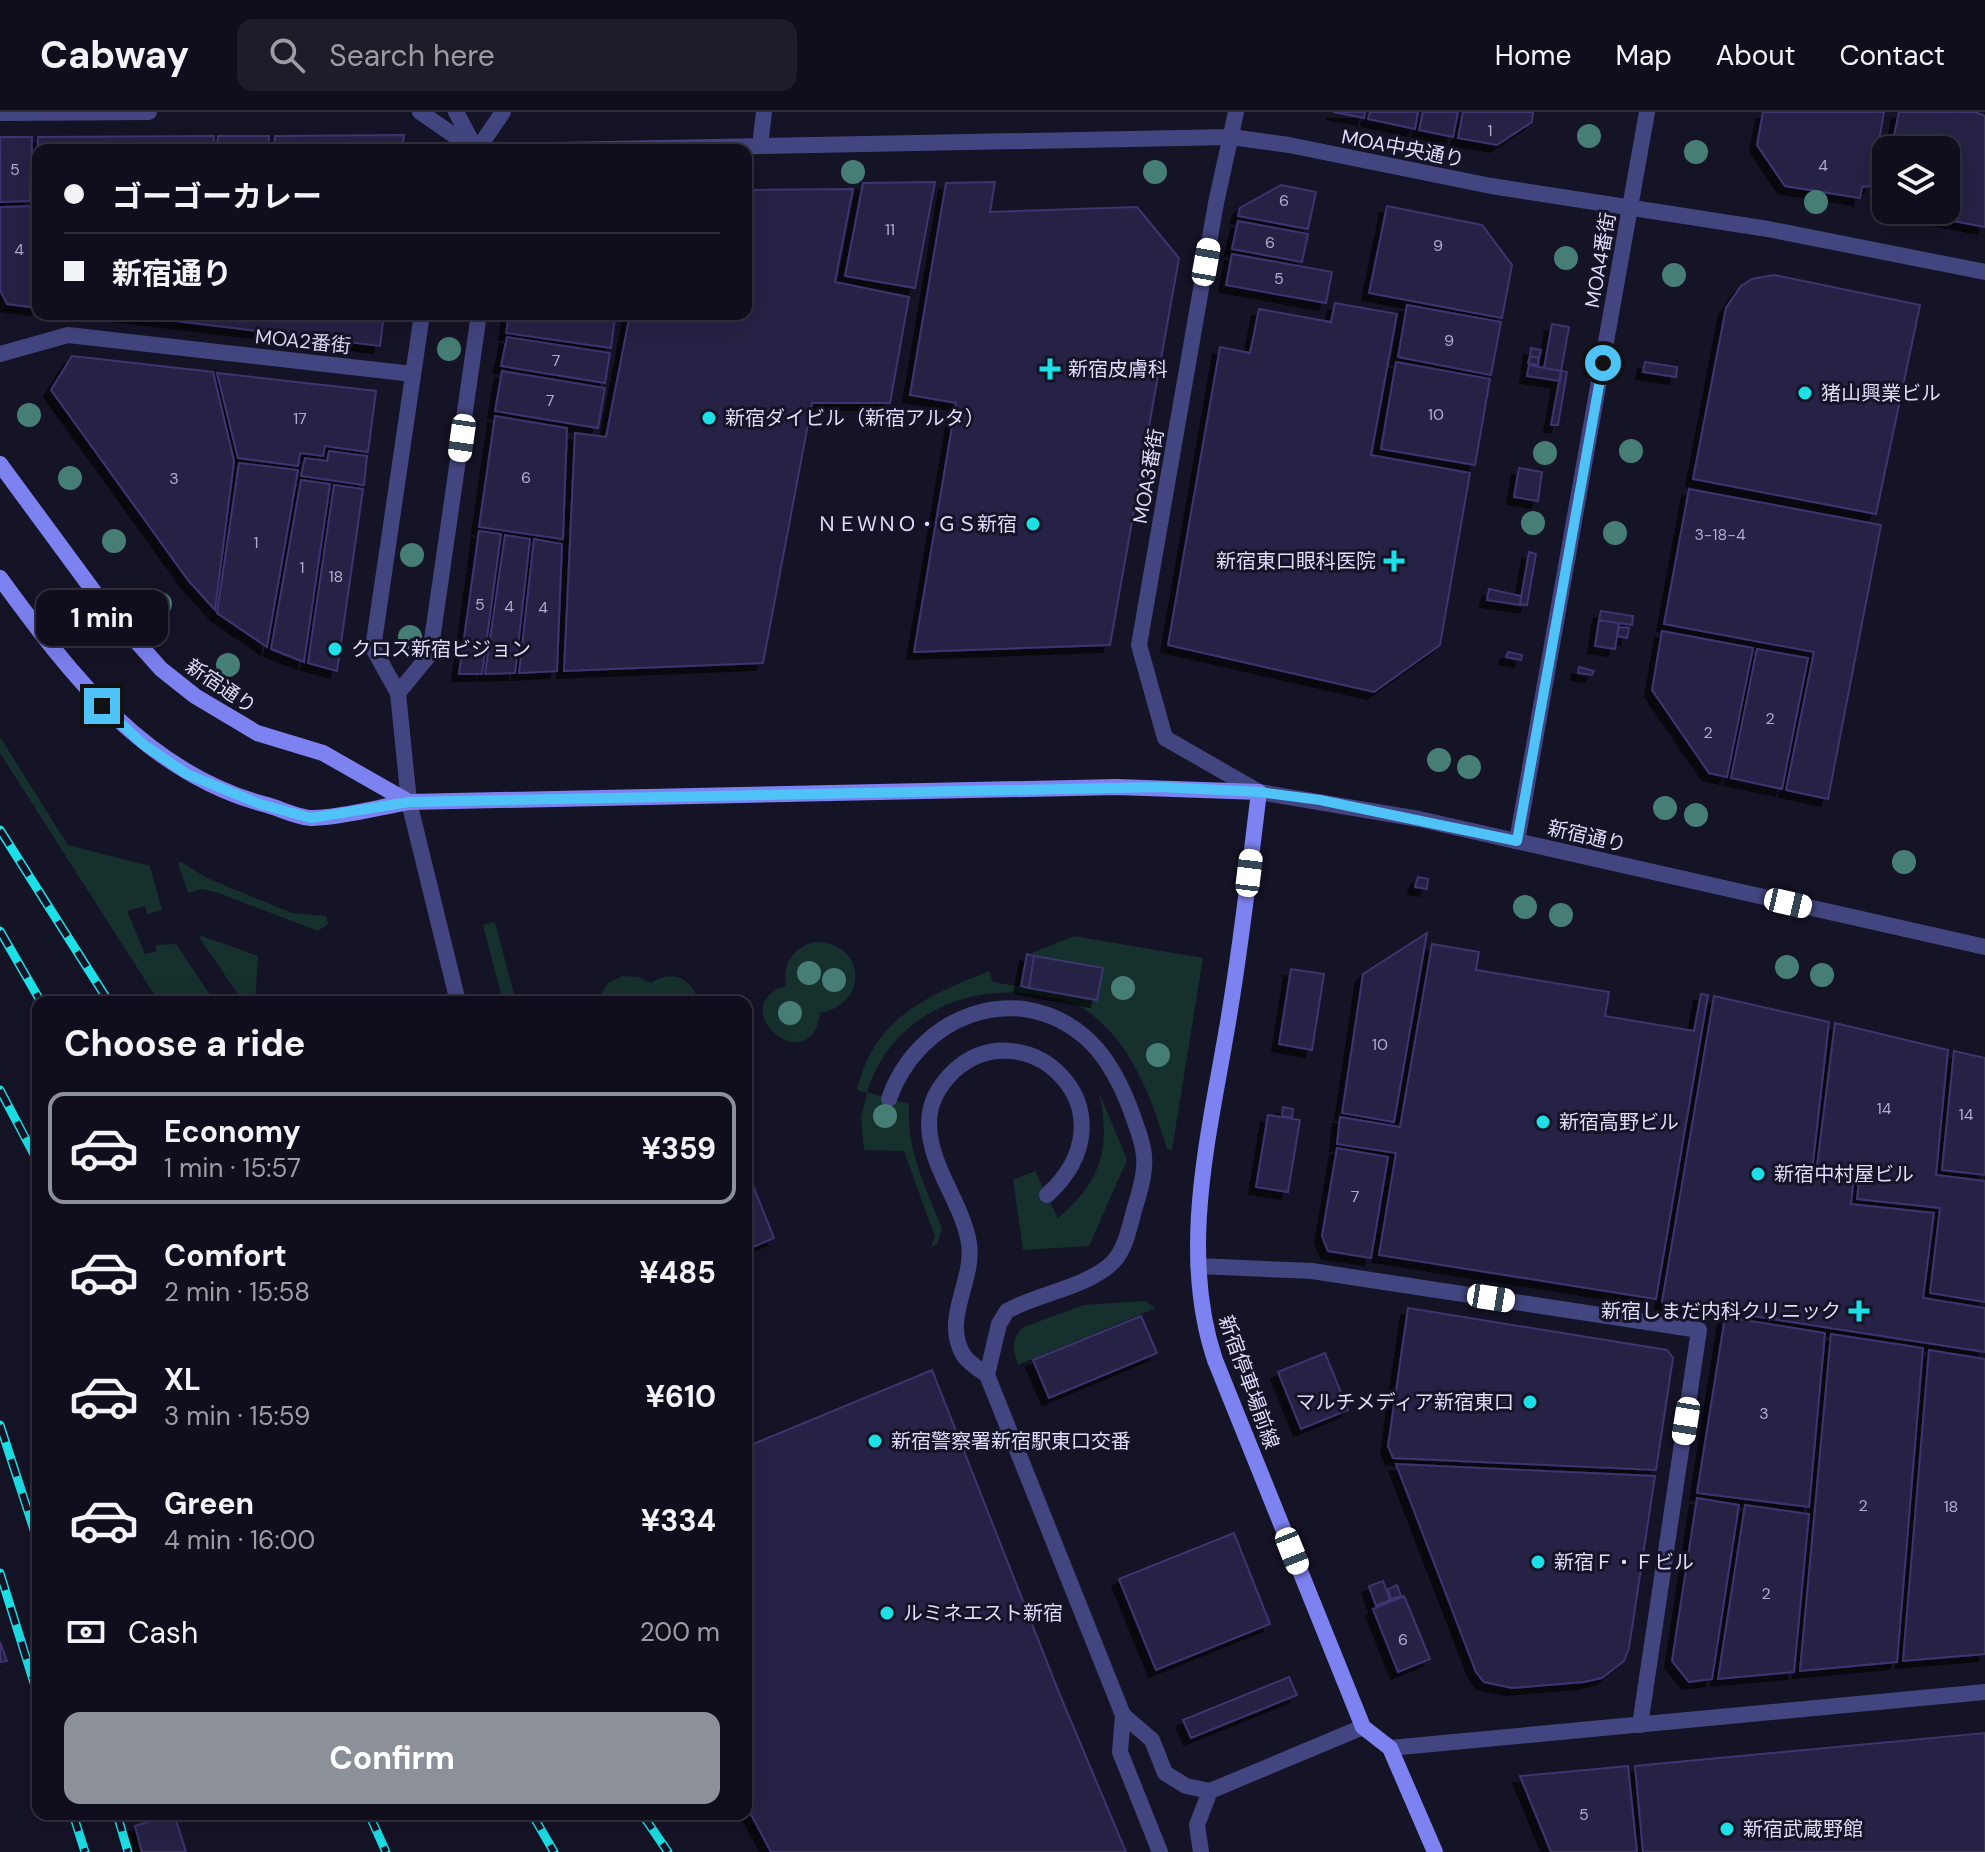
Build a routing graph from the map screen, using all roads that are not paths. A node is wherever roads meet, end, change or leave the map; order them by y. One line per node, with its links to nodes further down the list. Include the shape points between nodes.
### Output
1 (149, 112): 8 (street)
2 (420, 112): 10 (street)
3 (456, 112): 11 (street)
4 (503, 112): 12 (street)
5 (764, 112): 14 (street)
6 (1236, 112): 9 (street, MOA3番街)
7 (1647, 112): 15 (street, MOA4番街)
8 (0, 113)
9 (1231, 137): 14 (street, MOA中央通り); 15 (street, MOA中央通り); 24 (street, MOA3番街, via 1139,645 1165,738)
10 (467, 144)
11 (473, 144)
12 (480, 144)
13 (752, 146): 14 (street, MOA中央通り)
14 (760, 146)
15 (1630, 207): 16 (street, MOA中央通り); 26 (street, MOA4番街)
16 (1985, 272)
17 (421, 320): 20 (street)
18 (478, 320): 23 (street, via 430,654)
19 (0, 354): 20 (street, MOA2番街, via 68,335)
20 (413, 374): 23 (street, via 373,648)
21 (0, 464): 25 (main road, 新宿通り, via 103,604 161,669 257,733 323,753)
22 (0, 578): 25 (main road, 新宿通り, via 102,706 144,745 187,774 225,792 311,818)
23 (398, 693): 25 (street)
24 (1259, 792): 25 (main road, 新宿通り, via 1161,787); 26 (street, 新宿通り); 31 (main road, 新宿停車場前線, via 1201,1189)
25 (409, 802): 28 (street)
26 (1517, 841): 27 (street, 新宿通り)
27 (1985, 947)
28 (457, 996)
29 (889, 1099): 32 (street, via 906,1061 945,1025 968,1015 1019,1009 1067,1024 1102,1055 1124,1093 1146,1152 1140,1191 1114,1261 1007,1311)
30 (1047, 1195): 32 (street, via 1081,1149 1083,1123 1067,1083 1031,1056 1002,1051 968,1059 945,1079 929,1124 969,1248 956,1311 958,1337 964,1356)
31 (1198, 1266): 35 (street, via 1312,1271 1699,1330); 36 (main road, 新宿停車場前線, via 1203,1320 1215,1360)
32 (987, 1375): 34 (street)
33 (1985, 1692): 35 (street)
34 (1123, 1715): 38 (street, via 1152,1740 1165,1773 1186,1786); 39 (street, via 1120,1752)
35 (1640, 1725): 37 (street)
36 (1363, 1727): 37 (main road); 38 (street)
37 (1390, 1748): 41 (main road)
38 (1210, 1791): 40 (street, via 1197,1825)
39 (1160, 1852)
40 (1201, 1852)
41 (1435, 1852)

